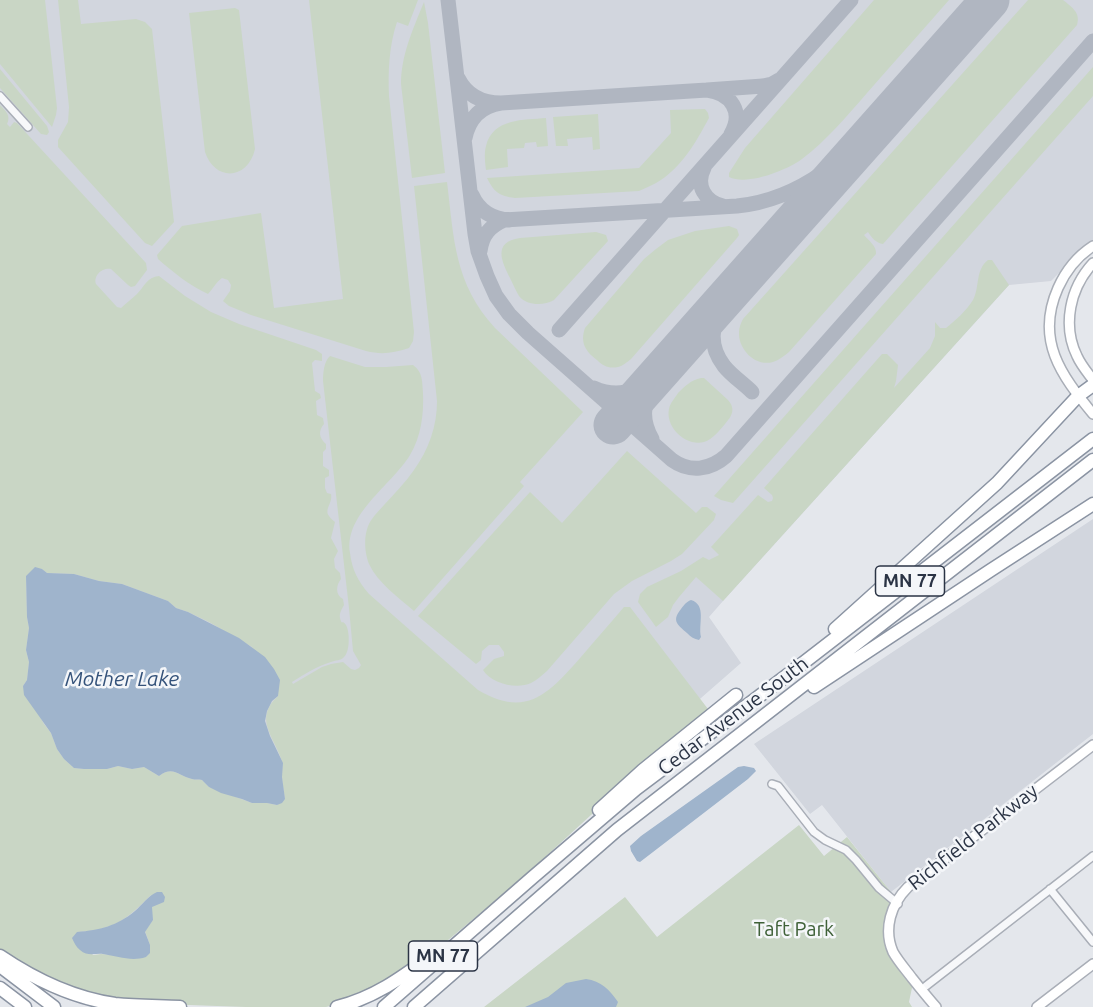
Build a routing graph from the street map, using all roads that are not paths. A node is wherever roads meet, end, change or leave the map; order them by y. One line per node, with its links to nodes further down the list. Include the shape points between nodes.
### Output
1 (0, 96): 2 (street)
2 (28, 127)
3 (1093, 246): 7 (street, via 1064,274 1050,320 1051,343 1059,367)
4 (1093, 263): 5 (street, via 1070,305 1069,325 1076,356)
5 (1093, 380)
6 (1093, 385): 7 (highway)
7 (1078, 396): 8 (street); 13 (highway, via 997,483 843,623)
8 (1093, 414)
9 (1093, 439): 13 (highway, Cedar Avenue South / MN 77)
10 (1093, 460): 14 (highway, Cedar Avenue South / MN 77)
11 (1093, 504): 14 (highway)
12 (736, 695): 19 (highway, via 643,770)
13 (727, 721): 19 (highway, Cedar Avenue South / MN 77, via 636,789)
14 (738, 737): 27 (highway, Cedar Avenue South / MN 77, via 617,830)
15 (1093, 745): 21 (street, Richfield Parkway, via 908,887)
16 (1093, 752): 21 (street, Richfield Parkway)
17 (772, 784): 21 (street, via 778,786 814,832 846,850)
18 (1093, 856): 20 (street)
19 (533, 877): 22 (highway, Cedar Avenue South / MN 77)
20 (1050, 889): 23 (street); 28 (street)
21 (898, 904): 28 (street, Richfield Parkway, via 896,944); 39 (street, Richfield Parkway, via 889,921 891,947)
22 (501, 905): 35 (highway, via 392,984); 36 (highway, Cedar Avenue South / MN 77)
23 (1093, 942)
24 (0, 956): 34 (highway, via 45,982 79,995 112,1003)
25 (1093, 964): 40 (street)
26 (0, 966): 33 (highway)
27 (459, 969): 37 (highway, Cedar Avenue South / MN 77); 38 (highway)
28 (926, 986): 39 (street, Richfield Parkway)
29 (0, 988): 32 (highway)
30 (0, 994): 31 (highway)
31 (14, 1007)
32 (25, 1007)
33 (54, 1007)
34 (180, 1007)
35 (337, 1007)
36 (384, 1007)
37 (414, 1007)
38 (426, 1007)
39 (938, 1007)
40 (1037, 1007)

